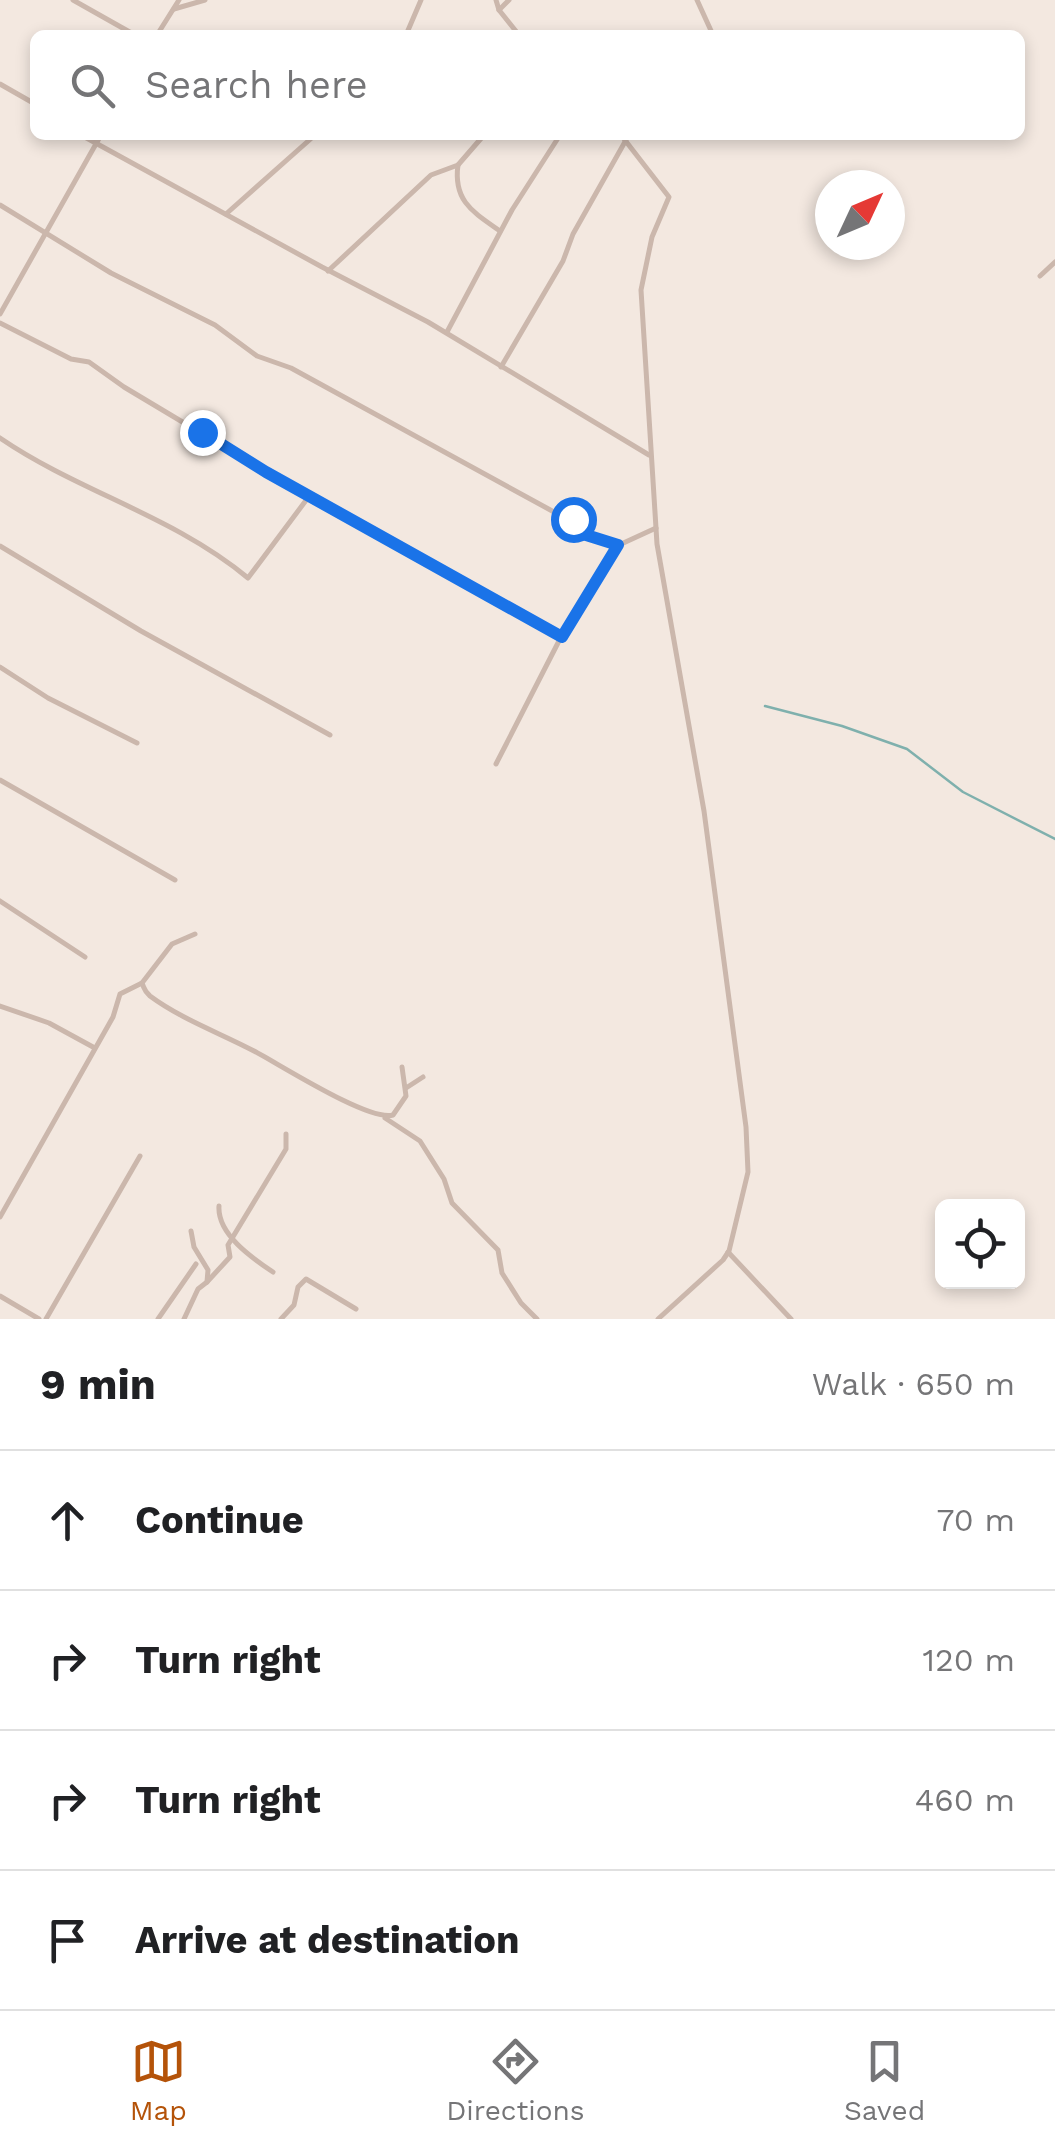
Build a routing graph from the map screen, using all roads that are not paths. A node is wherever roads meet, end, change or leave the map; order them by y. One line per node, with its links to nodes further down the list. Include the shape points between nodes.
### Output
1 (73, 0): 10 (street)
2 (179, 0): 8 (street)
3 (205, 0): 8 (street)
4 (422, 0): 12 (street)
5 (496, 0): 9 (street)
6 (510, 0): 9 (street)
7 (697, 0): 14 (street)
8 (174, 9): 11 (street)
9 (499, 10): 13 (street)
10 (126, 30)
11 (160, 30)
12 (408, 30)
13 (515, 30)
14 (711, 30)
15 (0, 84): 16 (street)
16 (30, 101)
17 (88, 140): 24 (street)
18 (99, 140): 24 (street)
19 (310, 140): 27 (street)
20 (480, 140): 25 (street)
21 (557, 140): 28 (street)
22 (622, 140): 36 (street, via 563,261)
23 (625, 140): 38 (street, via 669,197 641,285)
24 (96, 145): 27 (street); 29 (street)
25 (458, 165): 28 (street, via 458,191); 31 (street, via 431,175)
26 (0, 205): 29 (street)
27 (226, 214): 31 (street)
28 (500, 231): 35 (street)
29 (47, 232): 33 (street); 41 (street, via 111,273 216,325 257,356)
30 (1055, 262): 32 (street)
31 (328, 271): 35 (street)
32 (1040, 276)
33 (0, 314)
34 (0, 323): 39 (street, via 89,362)
35 (446, 332): 36 (street)
36 (500, 367): 38 (street)
37 (0, 438): 39 (street, via 194,538 248,578)
38 (650, 456): 42 (street)
39 (310, 495): 45 (street)
40 (591, 516): 41 (street)
41 (568, 519): 43 (street, via 583,534)
42 (656, 528): 43 (street); 68 (street, via 704,811 746,1127 748,1172)
43 (618, 545): 45 (street)
44 (0, 546): 47 (street)
45 (562, 637): 49 (street)
46 (0, 667): 48 (street)
47 (330, 735)
48 (137, 743)
49 (496, 764)
50 (0, 780): 51 (street)
51 (174, 880)
52 (0, 901): 54 (street)
53 (196, 934): 55 (street, via 172,944)
54 (86, 957)
55 (142, 983): 57 (street, via 120,994); 61 (street, via 150,995 206,1028)
56 (0, 1006): 57 (street)
57 (94, 1047): 65 (street)
58 (402, 1068): 60 (street)
59 (423, 1077): 60 (street)
60 (406, 1088): 61 (street, via 398,1110)
61 (386, 1118): 78 (street, via 420,1141 452,1202 498,1250 502,1273)
62 (286, 1134): 67 (street, via 286,1148)
63 (140, 1156): 74 (street)
64 (218, 1206): 67 (street)
65 (0, 1216)
66 (191, 1231): 71 (street)
67 (232, 1238): 70 (street); 71 (street, via 230,1257)
68 (728, 1252): 79 (street); 80 (street)
69 (196, 1264): 75 (street)
70 (274, 1272)
71 (207, 1282): 76 (street)
72 (0, 1296): 74 (street)
73 (356, 1309): 77 (street, via 306,1279)
74 (43, 1319)
75 (158, 1319)
76 (184, 1319)
77 (281, 1319)
78 (537, 1319)
79 (658, 1319)
80 (791, 1319)

